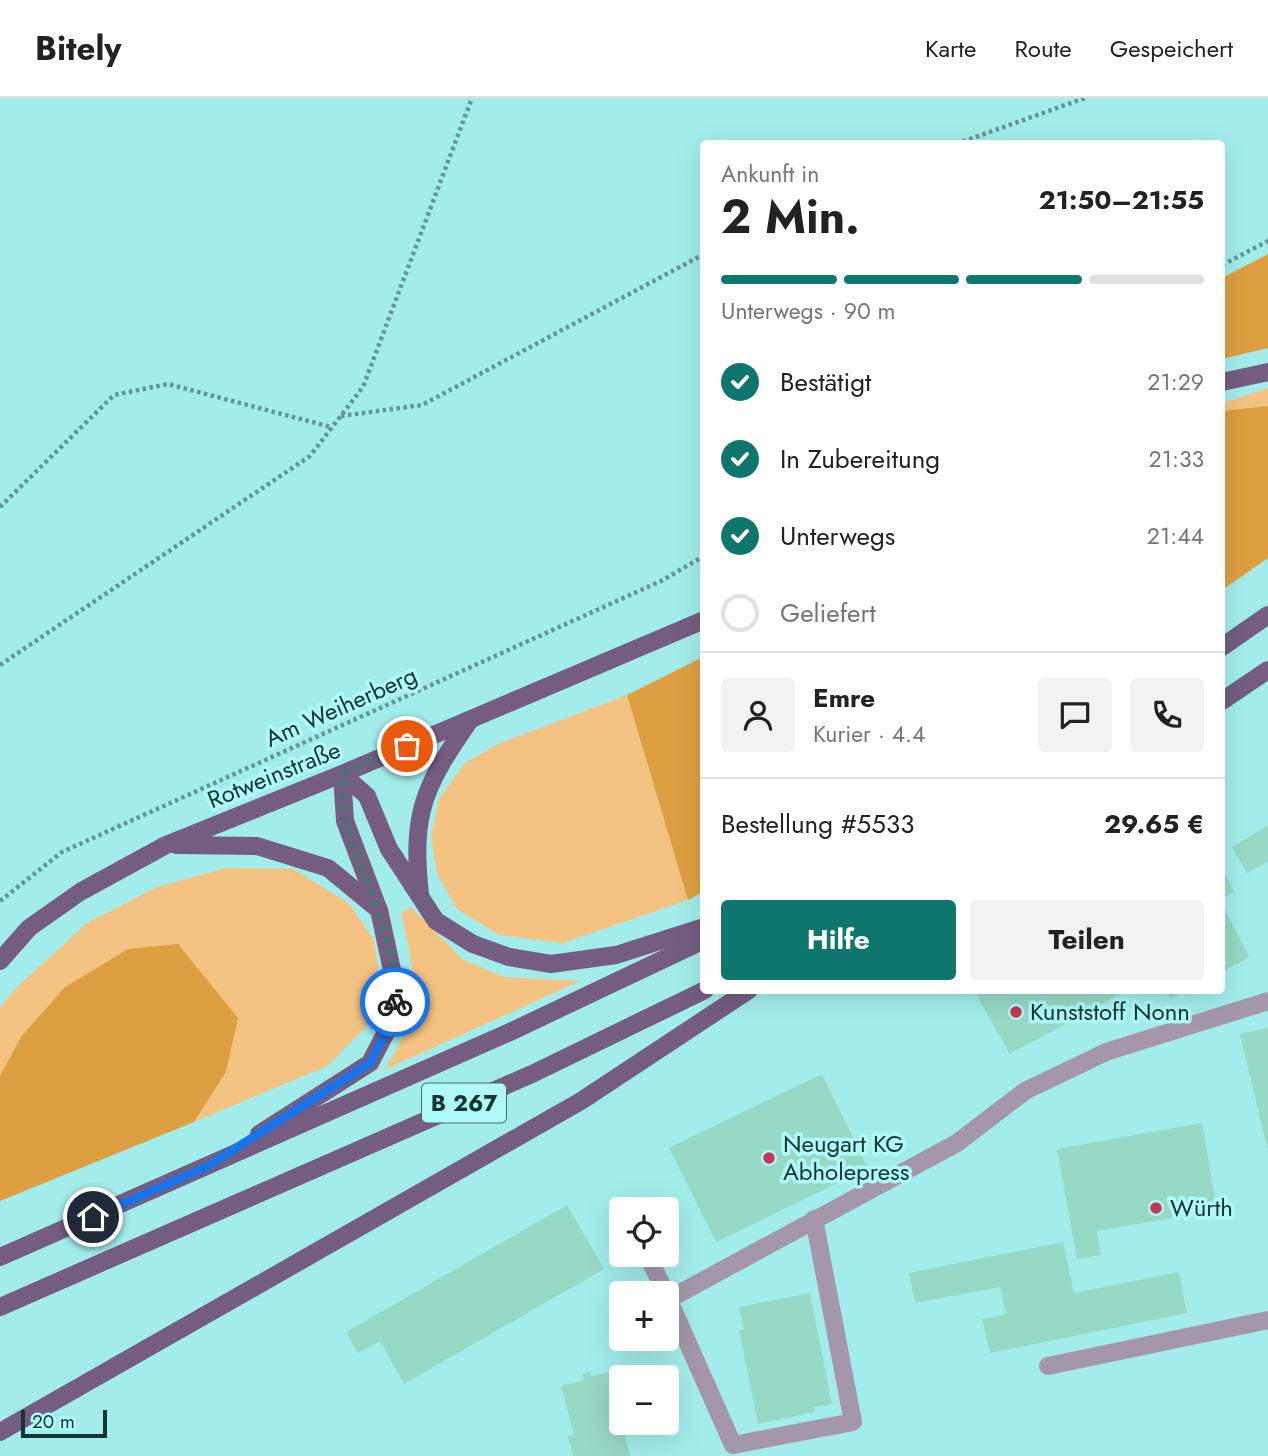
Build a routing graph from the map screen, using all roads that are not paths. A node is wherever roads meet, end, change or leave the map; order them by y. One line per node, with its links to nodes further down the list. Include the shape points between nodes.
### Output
1 (1268, 372): 2 (main road)
2 (1225, 381)
3 (1268, 615): 5 (main road)
4 (700, 622): 8 (main road, Rotweinstraße)
5 (1225, 645)
6 (1268, 670): 7 (main road)
7 (1225, 699)
8 (471, 719): 9 (main road, Rotweinstraße); 11 (main road, via 437,767 419,811 415,850)
9 (342, 774): 10 (main road, Rotweinstraße); 11 (main road, via 367,796 389,849); 12 (main road, via 345,821)
10 (166, 845): 12 (main road, via 257,846 317,864); 15 (main road, Rotweinstraße, via 79,892 29,928)
11 (420, 898): 13 (main road, via 436,921 473,944 509,957 551,964 616,955)
12 (379, 910): 19 (main road, B 267, via 396,984 394,1017 370,1063)
13 (700, 929)
14 (700, 942): 19 (main road, B 267)
15 (0, 961)
16 (700, 992): 23 (main road, B 267, via 531,1074)
17 (743, 994): 27 (main road, via 581,1101)
18 (1268, 1001): 20 (street, via 1107,1052 1026,1091 957,1143)
19 (208, 1166): 21 (main road, B 267)
20 (814, 1219): 22 (street); 25 (street, via 853,1422 733,1445)
21 (0, 1257)
22 (679, 1290)
23 (0, 1307)
24 (1268, 1320): 26 (street)
25 (679, 1323)
26 (1048, 1366)
27 (0, 1432)

